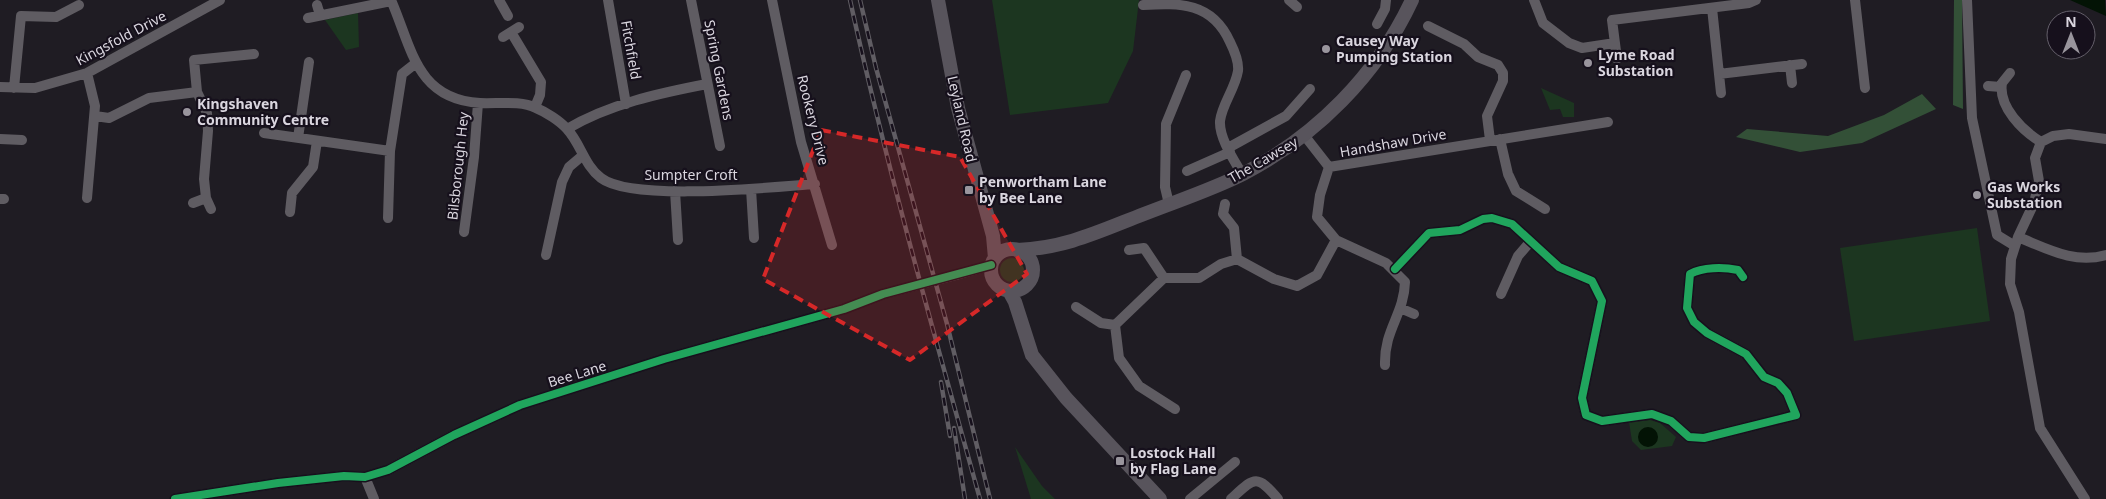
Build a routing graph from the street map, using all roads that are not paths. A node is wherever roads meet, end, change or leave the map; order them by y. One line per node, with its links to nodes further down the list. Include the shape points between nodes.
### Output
1 (220, 0): 30 (street, Kingsfold Drive)
2 (391, 0): 19 (street, Sumpter Croft, via 318,10); 27 (street, Sumpter Croft)
3 (499, 0): 18 (street)
4 (608, 0): 45 (street, Fitchfield)
5 (691, 0): 35 (street, Spring Gardens)
6 (772, 0): 66 (street, Rookery Drive, via 801,142)
7 (938, 0): 88 (main road, Leyland Road, via 958,108 993,236)
8 (1386, 0): 20 (street, via 1385,9)
9 (1412, 0): 51 (main road, The Cawsey, via 1373,65 1351,91)
10 (1534, 0): 23 (street, via 1543,23 1570,43 1582,48)
11 (1756, 0): 17 (street)
12 (1855, 0): 41 (street)
13 (1967, 0): 82 (street, via 1972,118 1980,165 1997,235)
14 (1179, 2): 16 (street); 60 (street, via 1214,19 1226,33 1234,51 1237,75 1220,122)
15 (79, 5): 39 (street, via 56,17 21,16)
16 (1143, 5)
17 (1712, 8): 23 (street, via 1612,20); 32 (street)
18 (508, 16)
19 (308, 18)
20 (1376, 24)
21 (1428, 26): 56 (street, via 1464,44 1478,57 1498,65 1503,73 1503,81 1486,116)
22 (511, 32): 46 (street, via 541,82)
23 (1615, 43): 25 (street)
24 (254, 54): 42 (street, via 194,60)
25 (1617, 60)
26 (309, 62): 53 (street)
27 (416, 63): 44 (street, Sumpter Croft, via 426,80 446,95); 61 (street, via 402,74)
28 (1802, 64): 29 (street)
29 (1790, 65): 32 (street); 34 (street)
30 (87, 73): 39 (street, Kingsfold Drive, via 36,88); 47 (street, via 93,90)
31 (2010, 73): 38 (street)
32 (1719, 74): 43 (street)
33 (1186, 75): 72 (street, via 1166,124 1165,187)
34 (1792, 83)
35 (707, 84): 45 (street); 59 (street, Spring Gardens)
36 (1988, 86): 38 (street)
37 (0, 87): 39 (street, Kingsfold Drive)
38 (2001, 87): 58 (street, via 2009,110)
39 (14, 88)
40 (1310, 88): 60 (street, via 1286,116)
41 (1865, 88)
42 (197, 92): 47 (street, via 149,98 109,118); 70 (street, via 207,113)
43 (1721, 94)
44 (478, 103): 46 (street, Sumpter Croft); 78 (street, Bilsborough Hey)
45 (626, 104): 49 (street)
46 (536, 107): 49 (street, Sumpter Croft)
47 (95, 116): 69 (street)
48 (1608, 122): 56 (street, Handshaw Drive)
49 (567, 129): 62 (street, Sumpter Croft)
50 (264, 133): 53 (street)
51 (1304, 135): 63 (street, Handshaw Drive); 65 (main road, The Cawsey)
52 (0, 138): 55 (street)
53 (298, 138): 57 (street)
54 (2106, 138): 58 (street, via 2069,134)
55 (22, 140)
56 (1495, 140): 63 (street, Handshaw Drive); 74 (street, via 1516,191)
57 (317, 141): 61 (street); 76 (street, via 313,168 292,193)
58 (2041, 142): 82 (street, via 2035,158 2039,181 2034,203)
59 (720, 146)
60 (1229, 150): 64 (street); 65 (street)
61 (390, 151): 77 (street)
62 (582, 156): 68 (street, Sumpter Croft, via 604,180 627,188); 87 (street, via 569,167 562,182)
63 (1329, 167): 81 (street, via 1317,218)
64 (1187, 171)
65 (1242, 174): 72 (main road, The Cawsey)
66 (815, 184): 67 (street, Sumpter Croft); 84 (street, Rookery Drive)
67 (751, 189): 68 (street, Sumpter Croft); 79 (street)
68 (675, 191): 80 (street)
69 (87, 198)
70 (206, 198): 71 (street); 75 (street)
71 (193, 203)
72 (1169, 204): 85 (main road, The Cawsey)
73 (1225, 204): 90 (street, via 1223,214 1234,228)
74 (1545, 209)
75 (210, 210)
76 (290, 212)
77 (388, 218)
78 (464, 232)
79 (754, 238)
80 (678, 240)
81 (1336, 240): 90 (street, via 1317,275 1298,286 1274,279); 91 (street)
82 (2017, 241): 89 (street, via 2074,258 2091,259); 113 (street, via 2011,259 2010,284 2019,312 2040,428)
83 (1530, 242): 91 (street, via 1512,224 1492,218 1483,219 1460,230 1429,233); 93 (street, via 1559,267 1592,280 1602,301 1582,398 1586,415 1602,421 1652,414 1671,422 1689,437 1704,438 1796,415 1788,393 1778,383 1764,377 1742,351 1700,327 1687,308 1690,274 1698,270 1725,268 1738,270); 97 (street, via 1518,256)
84 (832, 245)
85 (1059, 246): 88 (main road, The Cawsey); 92 (main road, The Cawsey, via 1040,259)
86 (1129, 250): 94 (street, via 1144,248)
87 (546, 255)
88 (1003, 255): 92 (main road, via 1029,258); 96 (main road, via 993,277 996,284); 106 (street, Bee Lane, bridge, via 956,275 883,294 844,309 520,405 388,470)
89 (2106, 255)
90 (1237, 259): 94 (street, via 1221,264 1199,278)
91 (1395, 269): 99 (street, via 1405,282 1405,300)
92 (1033, 271): 95 (main road)
93 (1743, 277)
94 (1164, 278): 102 (street)
95 (1027, 285): 96 (main road); 101 (main road)
96 (1009, 291): 101 (main road)
97 (1501, 294)
98 (1076, 307): 102 (street, via 1101,323)
99 (1400, 308): 100 (street); 103 (street, via 1388,336)
100 (1414, 314)
101 (1020, 317): 109 (main road, via 1032,355)
102 (1115, 325): 104 (street, via 1118,358 1139,386)
103 (1386, 365)
104 (1175, 409)
105 (1236, 462): 110 (street)
106 (365, 477): 107 (street, Bee Lane, via 278,483); 108 (street)
107 (174, 499)
108 (374, 499)
109 (1160, 499)
110 (1190, 499)
111 (1231, 499): 112 (street, via 1249,483 1258,480 1265,483)
112 (1278, 499)
113 (2085, 499)

